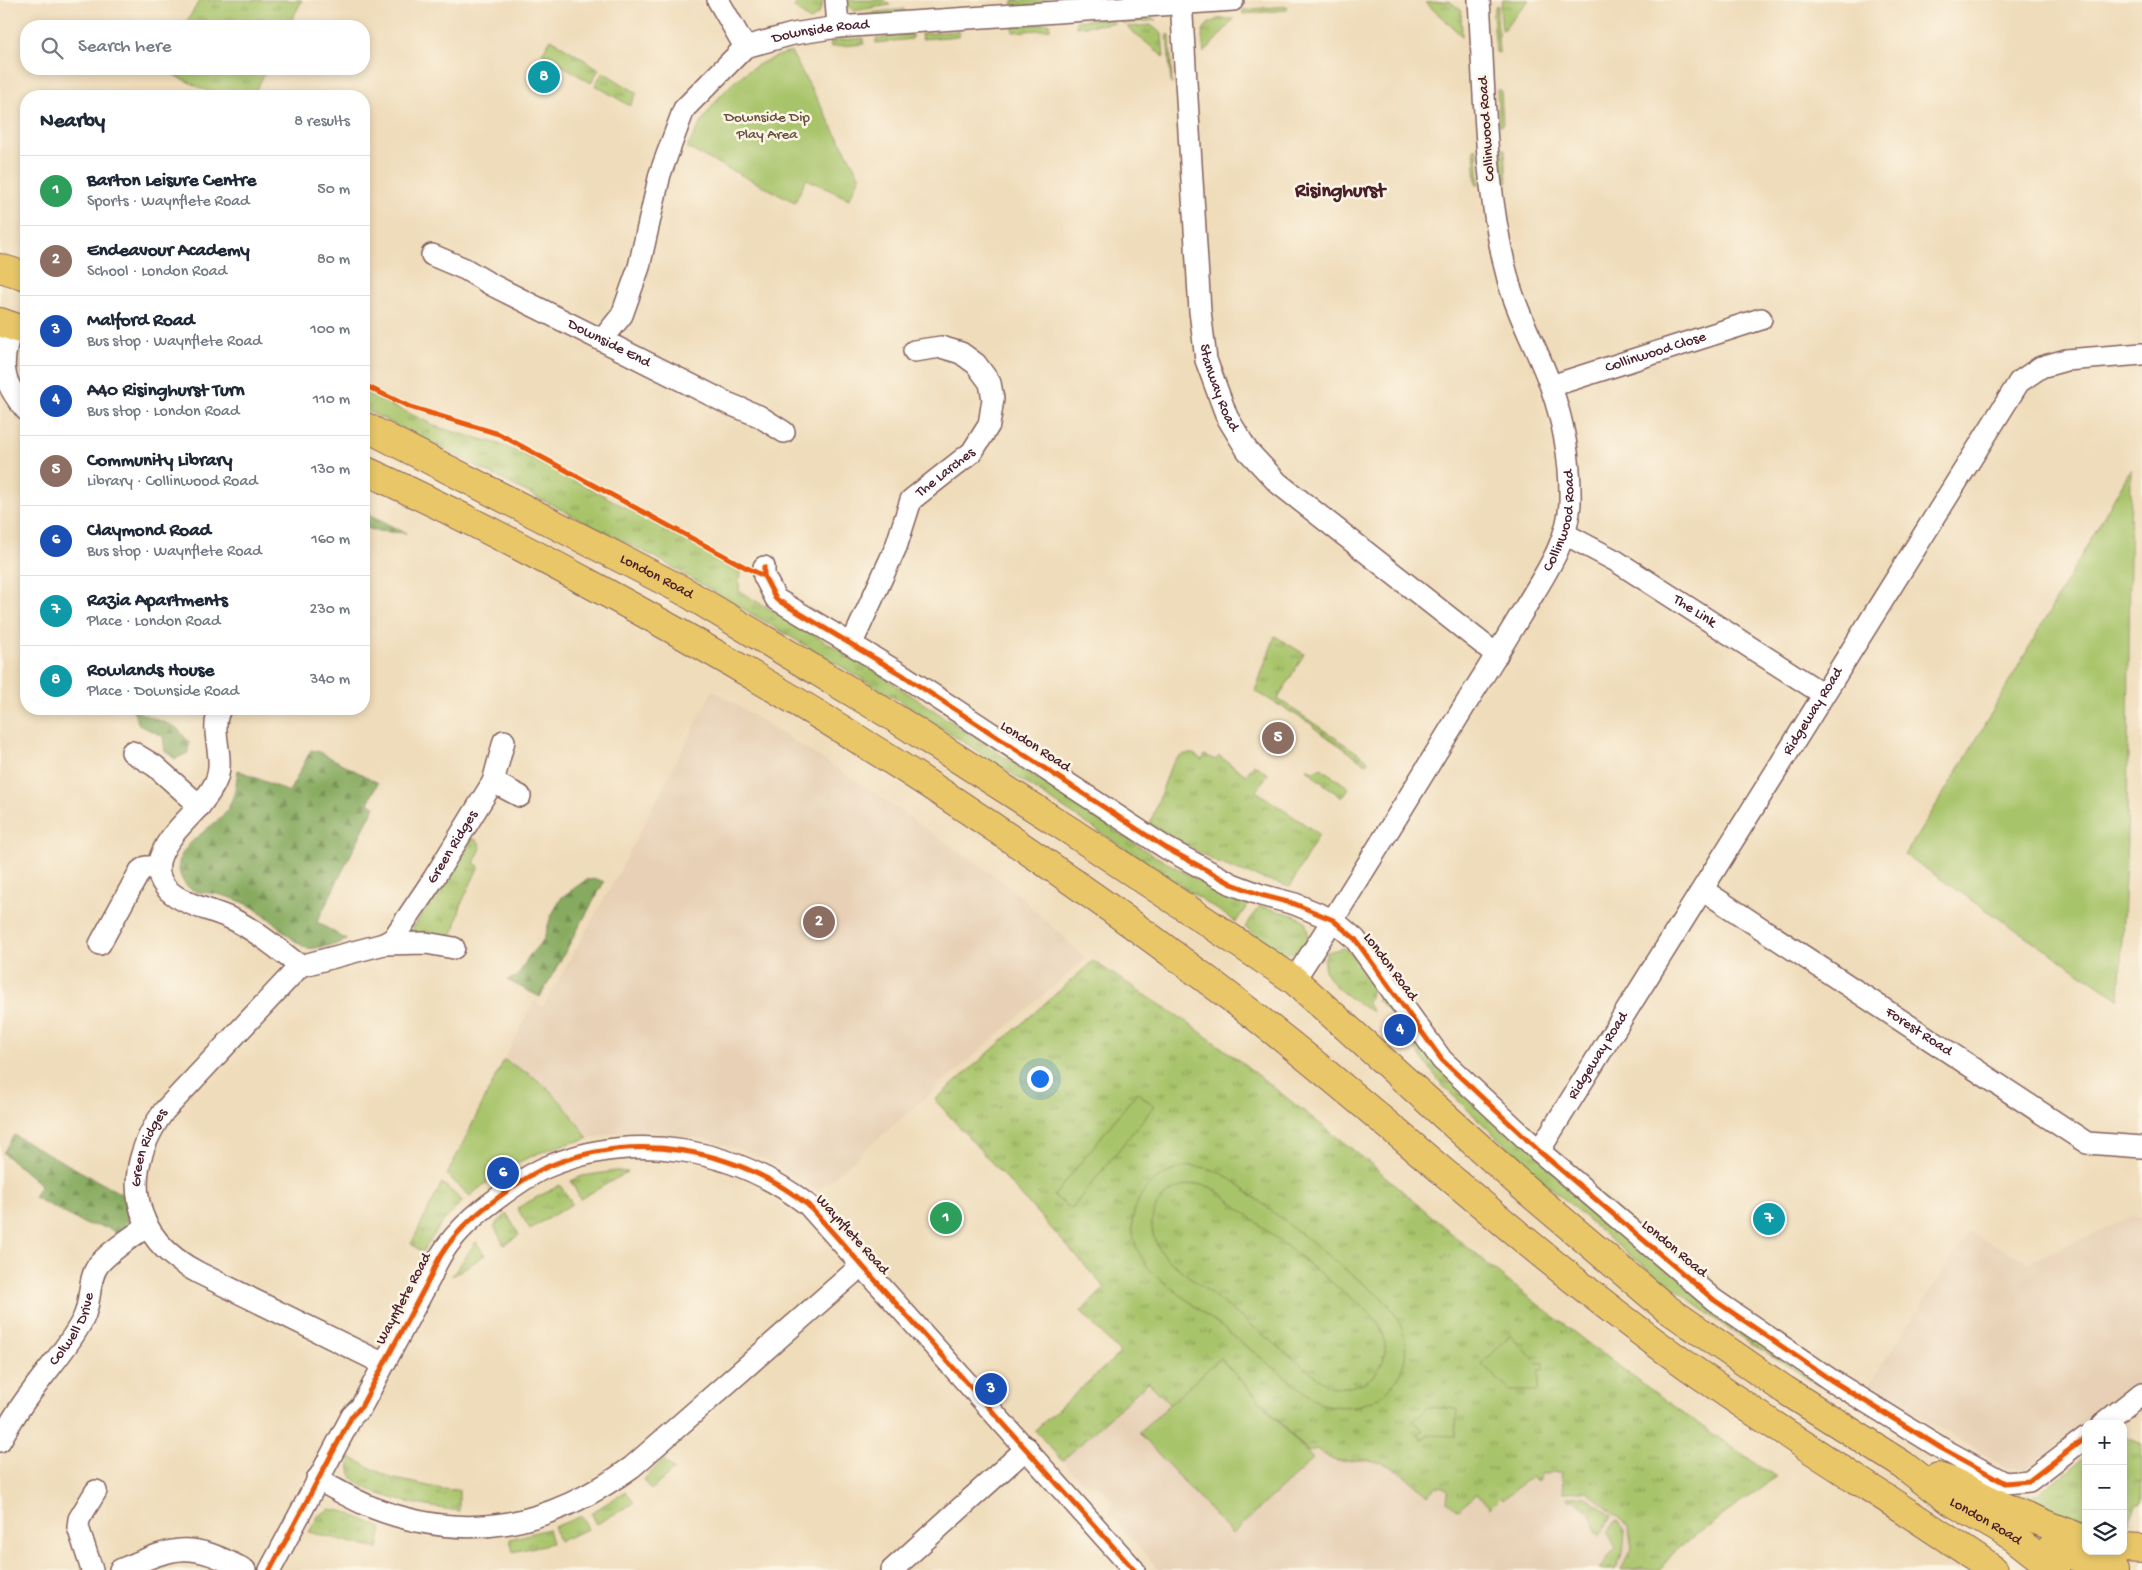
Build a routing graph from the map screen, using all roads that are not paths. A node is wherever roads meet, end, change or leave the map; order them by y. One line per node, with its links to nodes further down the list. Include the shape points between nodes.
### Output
1 (718, 0): 7 (street)
2 (836, 0): 6 (street)
3 (1234, 0): 5 (street, Downside Road)
4 (1479, 0): 16 (street, Collinwood Road, via 1491,186 1497,230 1510,285 1528,336)
5 (1181, 2): 6 (street, Downside Road); 24 (street, Stanway Road, via 1200,311 1206,360 1227,417 1247,450 1278,483)
6 (838, 27): 7 (street, Downside Road)
7 (745, 47): 13 (street, via 684,109 660,174 639,267 622,314)
8 (432, 255): 13 (street, Downside End)
9 (0, 268): 10 (highway)
10 (20, 274)
11 (1761, 319): 16 (street, Collinwood Close)
12 (13, 326): 17 (street, via 2,370)
13 (602, 340): 19 (street, Downside End, via 759,416)
14 (914, 351): 23 (street, The Larches, via 940,347 961,353 976,364 990,384 993,399 989,425 972,452 911,500 896,547)
15 (2142, 354): 25 (street, Ridgeway Road, via 2066,360 2040,367 2019,382)
16 (1551, 386): 21 (street, Collinwood Road, via 1564,433 1569,480 1570,506)
17 (20, 403)
18 (370, 429): 39 (highway, London Road, via 682,590 890,715)
19 (784, 432)
20 (370, 473): 62 (highway, via 447,509 733,663 865,743 1052,868 1238,1003 1637,1329 1775,1427)
21 (1565, 534): 24 (street, Collinwood Road, via 1551,564); 25 (street, The Link, via 1616,561)
22 (764, 567): 23 (street, London Road, via 764,576 776,599)
23 (852, 643): 34 (street, London Road, via 1188,861 1232,884 1296,904)
24 (1496, 655): 34 (street, Collinwood Road)
25 (1823, 694): 33 (street, Ridgeway Road)
26 (218, 715): 31 (street, via 216,725 221,762 219,773)
27 (504, 741): 29 (street, Green Ridges)
28 (132, 752): 31 (street, via 155,766)
29 (493, 782): 30 (street); 36 (street, Green Ridges, via 409,918 393,939)
30 (520, 796)
31 (200, 806): 32 (street, via 167,842)
32 (157, 867): 35 (street, via 146,867 140,872); 38 (street, via 168,890 238,922)
33 (1703, 890): 40 (street, Forest Road, via 2087,1143); 41 (street, Ridgeway Road)
34 (1333, 920): 39 (street, Collinwood Road); 41 (street, London Road, via 1355,939 1442,1060)
35 (100, 944)
36 (384, 944): 37 (street, Green Ridges, via 426,942); 38 (street, Green Ridges)
37 (454, 948)
38 (300, 966): 42 (street, Green Ridges, via 150,1130 138,1174 138,1189)
39 (1294, 980): 52 (highway, London Road, via 1530,1193 1666,1308 1785,1390 1903,1465 1953,1482)
40 (2142, 1147)
41 (1538, 1150): 47 (street, London Road, via 1714,1300 1831,1380 2005,1483 2029,1481)
42 (147, 1226): 44 (street, Green Ridges, via 164,1250 182,1264); 48 (street, Colwell Drive, via 98,1266 83,1319)
43 (862, 1265): 44 (street, Waynflete Road, via 808,1205 780,1185 744,1167 681,1149 598,1152 560,1162 532,1175 479,1212 437,1260); 49 (street, Waynflete Road); 50 (street, via 632,1467 559,1510 517,1523 464,1527 410,1519 372,1507)
44 (384, 1364): 50 (street, Waynflete Road)
45 (2142, 1394): 46 (street)
46 (2108, 1420)
47 (2082, 1440)
48 (0, 1441)
49 (1027, 1448): 60 (street); 61 (street, Waynflete Road)
50 (317, 1479): 59 (street, Waynflete Road)
51 (96, 1490): 56 (street, via 79,1519 78,1527)
52 (2012, 1524): 55 (highway); 55 (highway, London Road)
53 (2127, 1548): 54 (highway)
54 (2142, 1548)
55 (2071, 1554): 63 (highway)
56 (92, 1570)
57 (120, 1570): 58 (street, via 170,1550 181,1549 215,1555)
58 (245, 1570)
59 (270, 1570)
60 (892, 1570)
61 (1134, 1570)
62 (1994, 1570)
63 (2114, 1570)

